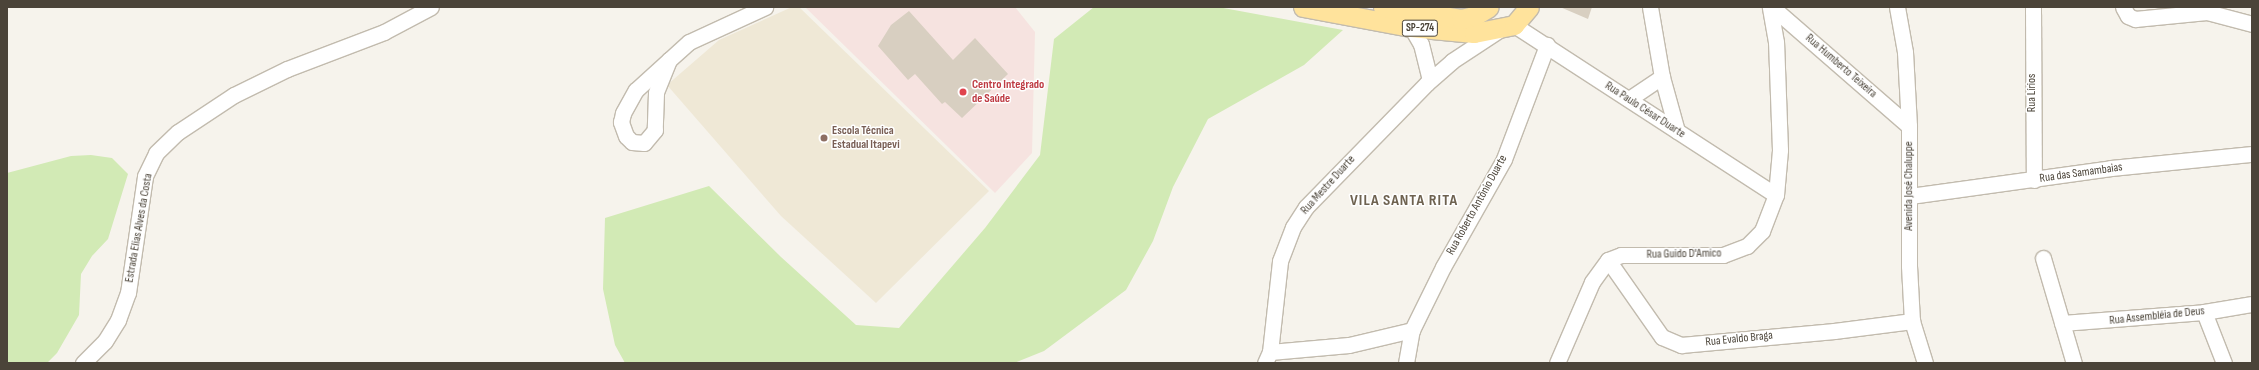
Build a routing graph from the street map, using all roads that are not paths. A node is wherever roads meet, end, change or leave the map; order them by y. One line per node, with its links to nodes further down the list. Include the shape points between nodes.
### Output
1 (431, 7): 36 (street, Estrada Elias Alves da Costa, via 390,30 287,69 234,95 178,132 156,154 145,176 128,294 118,320 105,341)
2 (765, 7): 17 (street, via 689,42)
3 (1303, 7): 14 (main road, SP-274)
4 (1383, 7): 5 (main road, SP-274, via 1461,19 1474,16)
5 (1489, 7)
6 (1529, 7): 15 (main road)
7 (1650, 7): 18 (street)
8 (1771, 7): 21 (street, Rua Humberto Teixeira); 25 (street, Rua Guido D'Amico, via 1776,42 1779,101 1780,150)
9 (1897, 7): 21 (street, Avenida José Chaluppe, via 1905,52)
10 (2033, 7): 24 (street, Rua Lírios)
11 (2123, 7): 12 (street, via 2128,16 2135,19)
12 (2208, 10): 13 (street)
13 (2252, 24)
14 (1411, 27): 15 (main road, SP-274, via 1456,33); 19 (street, via 1421,44)
15 (1508, 27): 16 (street, Rua Paulo César Duarte); 19 (street, Rua Mestre Duarte, via 1461,54)
16 (1547, 45): 20 (street, Rua Paulo César Duarte); 33 (street, Rua Roberto Antônio Duarte, via 1504,159 1442,267)
17 (669, 60): 17 (street, via 656,93 655,130 644,143 632,142 623,131 623,113 636,90)
18 (1662, 77): 20 (street); 22 (street)
19 (1430, 80): 34 (street, Rua Mestre Duarte, via 1368,140 1306,207 1293,227 1280,261)
20 (1629, 99): 22 (street, Rua Paulo César Duarte)
21 (1909, 126): 26 (street, Avenida José Chaluppe)
22 (1677, 131): 25 (street, Rua Paulo César Duarte)
23 (2252, 154): 24 (street, Rua das Samambaias)
24 (2034, 180): 26 (street, Rua das Samambaias)
25 (1776, 196): 28 (street, Rua Guido D'Amico, via 1762,231 1747,246 1723,255 1621,255)
26 (1910, 196): 31 (street, Avenida José Chaluppe, via 1908,266)
27 (2043, 258): 32 (street)
28 (1608, 260): 31 (street, Rua Evaldo Braga, via 1662,337 1681,345); 37 (street, via 1592,282)
29 (2252, 304): 30 (street, Rua Assembléia de Deus)
30 (2204, 312): 32 (street, Rua Assembléia de Deus); 40 (street)
31 (1912, 321): 38 (street, Avenida José Chaluppe)
32 (2062, 323): 39 (street)
33 (1412, 330): 34 (street, via 1349,345); 35 (street, Rua Roberto Antônio Duarte)
34 (1267, 358)
35 (1411, 362)
36 (83, 363)
37 (1557, 363)
38 (1925, 363)
39 (2074, 363)
40 (2224, 363)

